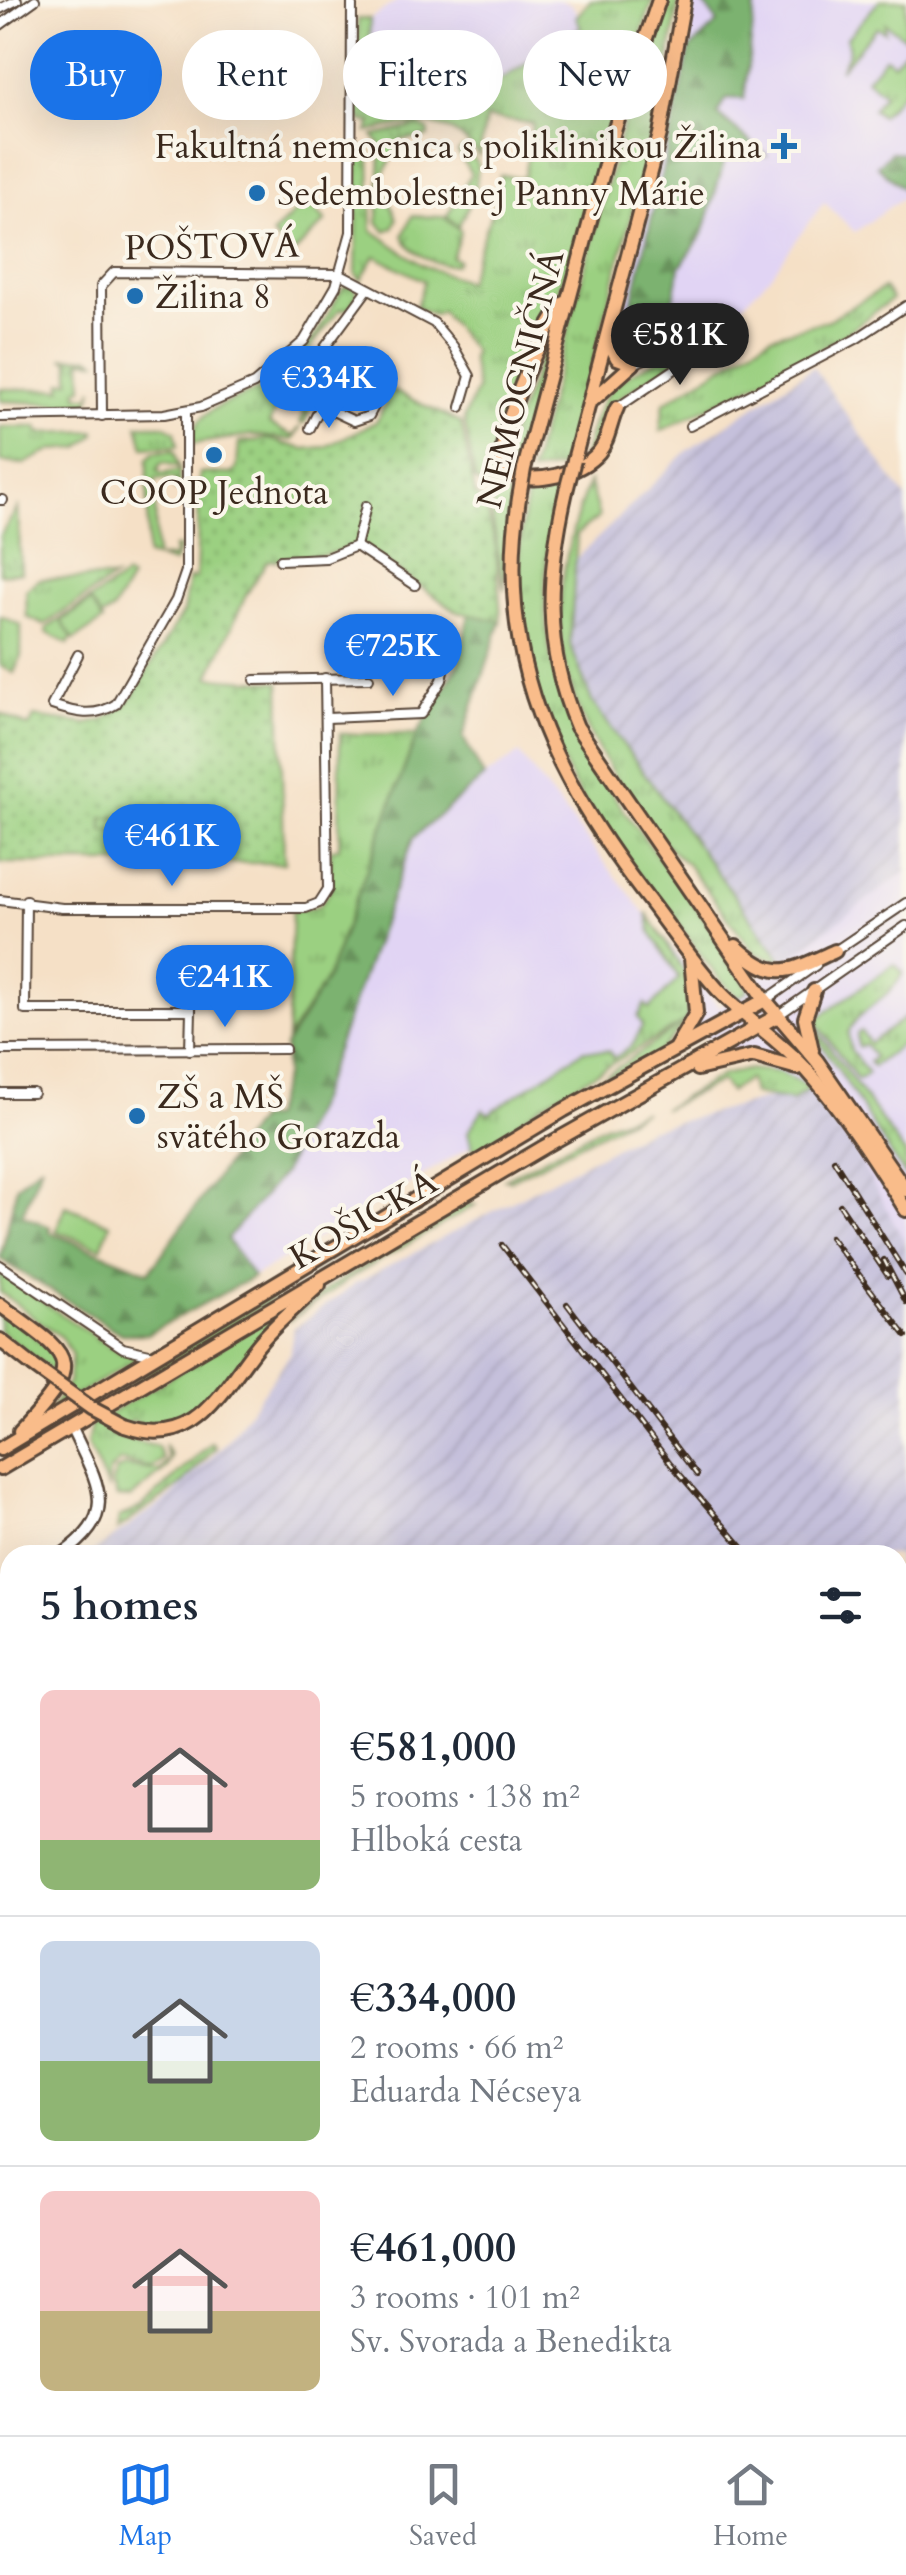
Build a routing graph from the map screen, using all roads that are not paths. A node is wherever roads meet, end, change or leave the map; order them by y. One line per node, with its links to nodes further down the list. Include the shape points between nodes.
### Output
1 (16, 0): 6 (street)
2 (35, 0): 7 (street)
3 (352, 0): 8 (street, via 352,214)
4 (659, 0): 10 (main road, NEMOCNIČNÁ, via 614,131)
5 (684, 0): 13 (main road, NEMOCNIČNÁ, via 660,134)
6 (0, 10)
7 (0, 25)
8 (341, 274): 9 (street); 16 (street, via 315,326); 25 (street, POŠTOVÁ, via 107,275 101,286)
9 (368, 289): 17 (street); 21 (street, via 434,323 454,346 470,376)
10 (570, 297): 22 (main road, via 550,321 501,450 502,463 509,473 531,480 588,462 605,443); 44 (main road, NEMOCNIČNÁ, bridge, via 519,498 513,547 522,662 538,719 584,812)
11 (906, 306): 26 (street)
12 (722, 326): 14 (street)
13 (607, 338): 15 (main road, via 616,358); 20 (main road, NEMOCNIČNÁ)
14 (710, 339): 15 (street, via 695,338); 22 (street)
15 (633, 364): 20 (main road)
16 (269, 374): 17 (street); 23 (street)
17 (292, 392): 19 (street)
18 (380, 395): 19 (street, via 361,421)
19 (321, 406): 27 (street)
20 (588, 406): 42 (main road, NEMOCNIČNÁ, bridge, via 550,576 549,617 567,703 596,758)
21 (461, 408)
22 (617, 408)
23 (186, 410): 25 (street); 32 (street, via 188,562 176,600 116,704 104,712 52,705)
24 (0, 416): 25 (street)
25 (102, 416)
26 (690, 426)
27 (310, 428)
28 (366, 506): 29 (street)
29 (356, 546): 30 (street, via 326,558); 31 (street)
30 (280, 560)
31 (415, 585)
32 (78, 655)
33 (447, 656): 37 (street, via 442,680 415,717)
34 (325, 678): 35 (street); 36 (street); 37 (street)
35 (369, 678)
36 (255, 680)
37 (328, 718): 39 (street, via 328,889 319,902 306,908 88,908)
38 (0, 900): 39 (street)
39 (26, 900): 48 (street, via 26,1010)
40 (906, 903): 43 (street)
41 (906, 926): 46 (street)
42 (717, 929): 43 (main road, via 753,962 775,972); 47 (main road, NEMOCNIČNÁ)
43 (836, 952): 47 (street)
44 (691, 956): 49 (main road, NEMOCNIČNÁ); 55 (main road, via 696,1013)
45 (214, 981): 48 (street, via 192,981)
46 (814, 991): 50 (street); 56 (main road, via 804,1022)
47 (765, 1000): 49 (main road, KOŠICKÁ); 50 (main road, NEMOCNIČNÁ)
48 (191, 1010): 54 (street)
49 (744, 1014): 51 (main road, NEMOCNIČNÁ); 55 (main road, KOŠICKÁ)
50 (777, 1016): 51 (main road, KOŠICKÁ); 56 (main road, NEMOCNIČNÁ)
51 (760, 1026): 57 (main road, KOŠICKÁ); 58 (main road, NEMOCNIČNÁ)
52 (284, 1049): 54 (street)
53 (0, 1050): 54 (street)
54 (190, 1050)
55 (670, 1054): 61 (main road, KOŠICKÁ)
56 (817, 1061): 63 (main road, NEMOCNIČNÁ)
57 (677, 1075): 58 (main road, via 754,1056 782,1060); 62 (main road, KOŠICKÁ)
58 (813, 1078): 64 (main road, NEMOCNIČNÁ)
59 (0, 1093): 60 (street)
60 (33, 1093)
61 (464, 1170): 62 (street); 65 (main road, KOŠICKÁ)
62 (475, 1188): 66 (main road, KOŠICKÁ)
63 (906, 1190)
64 (906, 1210)
65 (352, 1236): 66 (street); 71 (main road, KOŠICKÁ)
66 (363, 1253): 68 (main road, KOŠICKÁ)
67 (0, 1266): 71 (street, via 124,1348)
68 (337, 1269): 70 (main road, bridge, via 263,1339 206,1412 168,1431 125,1426 91,1408); 73 (main road, KOŠICKÁ)
69 (0, 1304): 74 (main road, via 54,1344 64,1364 62,1382)
70 (0, 1340)
71 (156, 1356): 72 (main road, KOŠICKÁ)
72 (76, 1401): 73 (main road); 74 (main road, KOŠICKÁ)
73 (72, 1429): 75 (main road, KOŠICKÁ); 76 (street, via 96,1480 100,1508 92,1530)
74 (4, 1446)
75 (0, 1468)
76 (73, 1545)

